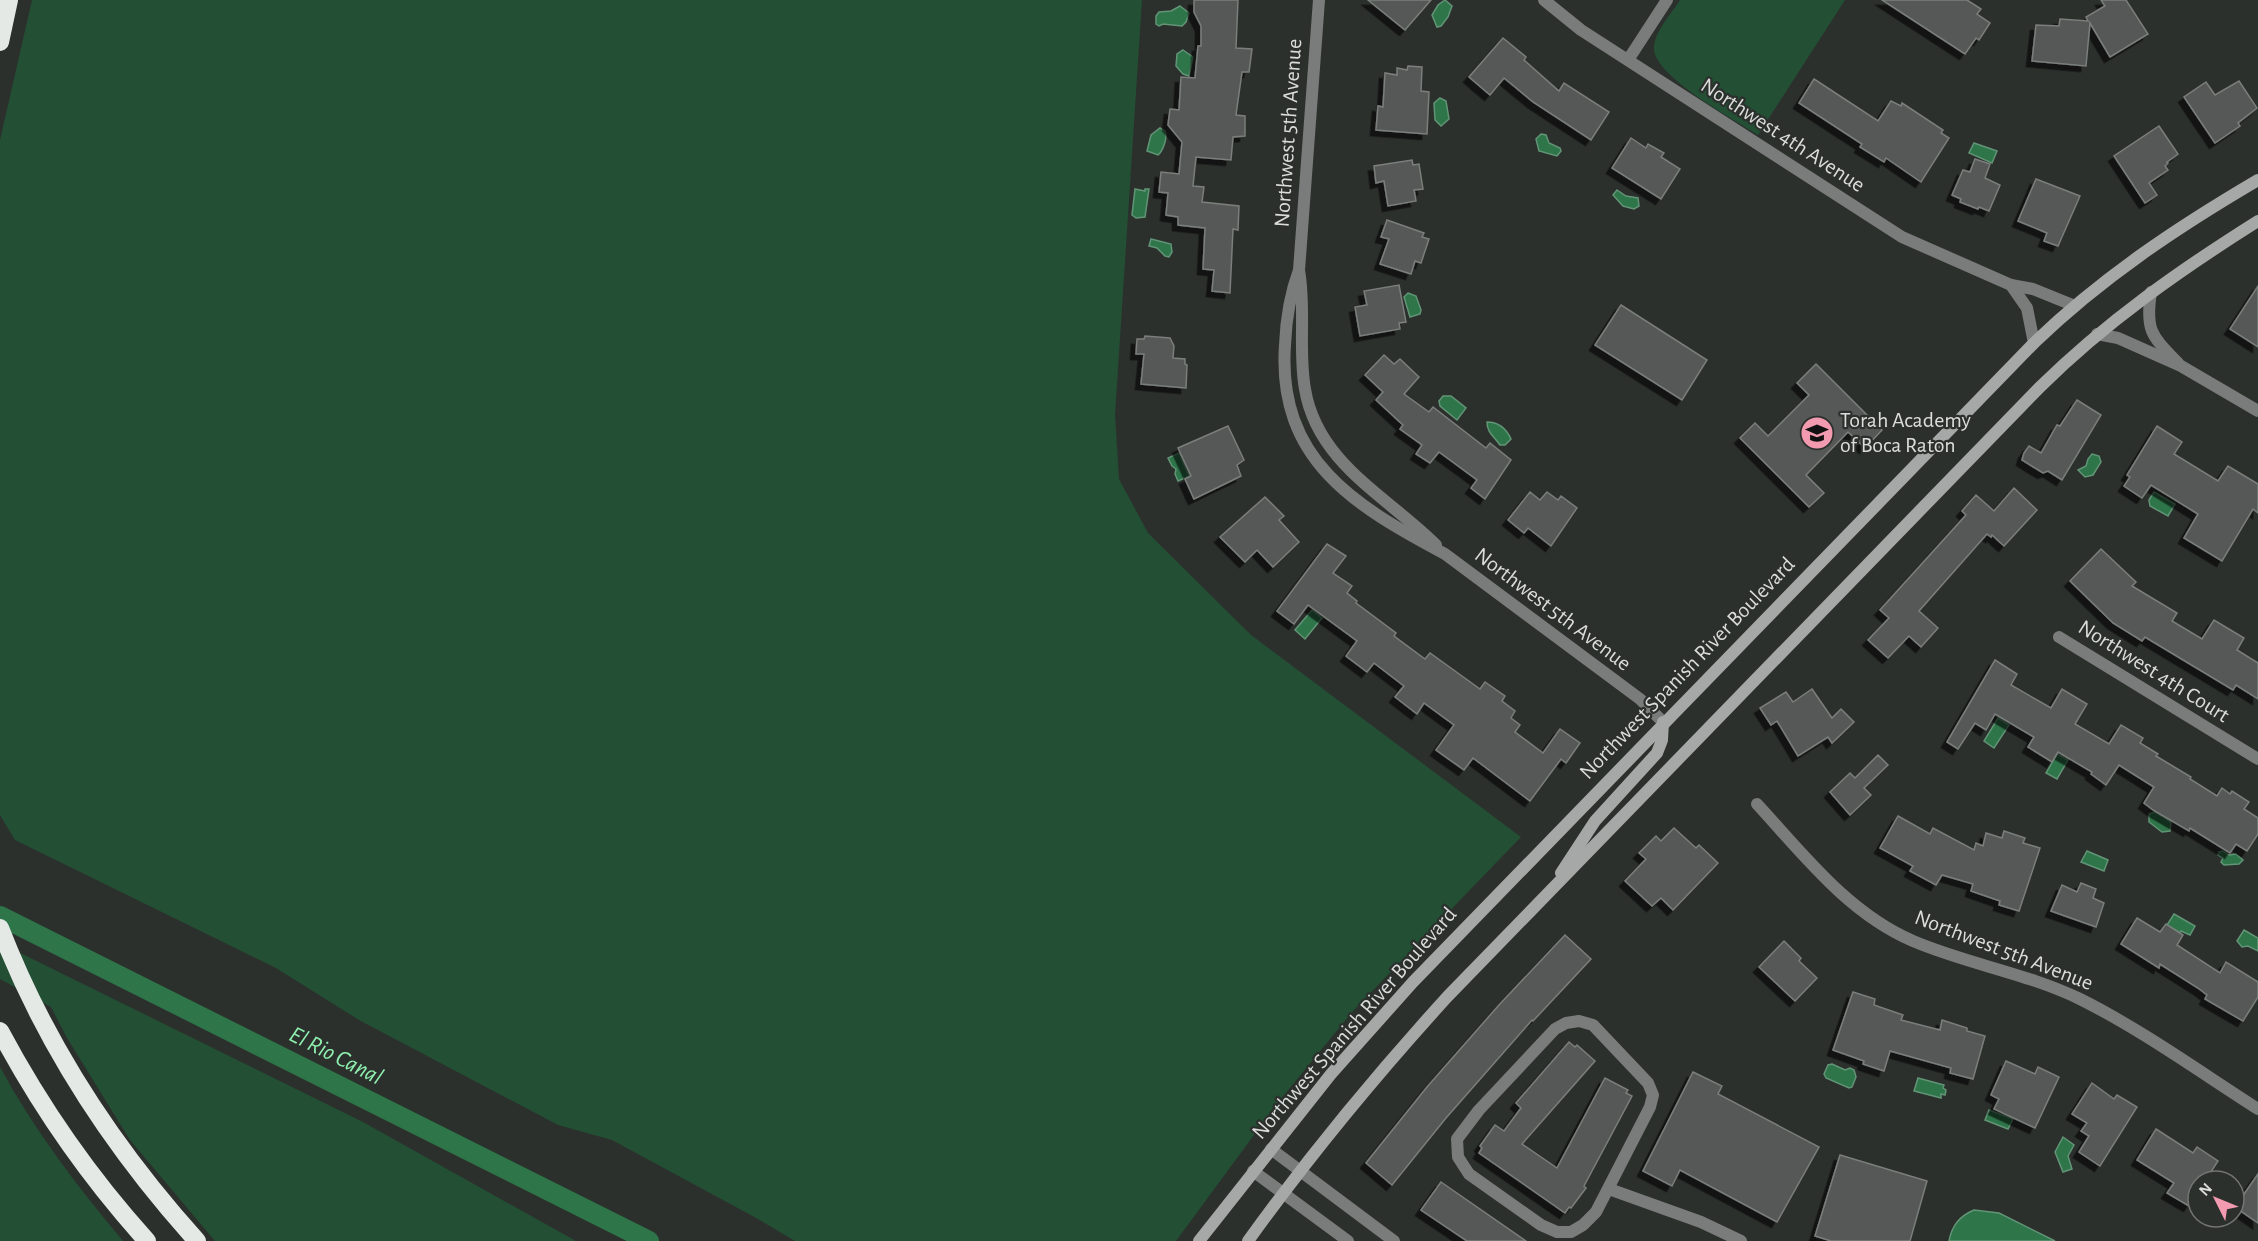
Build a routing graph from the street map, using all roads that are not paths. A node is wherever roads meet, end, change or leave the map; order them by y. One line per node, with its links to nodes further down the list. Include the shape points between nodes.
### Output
1 (9, 0): 5 (highway)
2 (1319, 0): 9 (street, Northwest 5th Avenue)
3 (1544, 0): 6 (street, Northwest 4th Avenue)
4 (1667, 0): 6 (street)
5 (0, 42)
6 (1628, 60): 10 (street, Northwest 4th Avenue, via 1902,237)
7 (2258, 180): 12 (main road, Northwest Spanish River Boulevard, via 2170,234)
8 (2258, 221): 11 (main road)
9 (1299, 270): 17 (street, Northwest 5th Avenue, via 1305,391 1318,429 1346,467); 17 (street, Northwest 5th Avenue, via 1292,289 1283,371 1296,428 1309,452 1347,494)
10 (2011, 285): 12 (street, Northwest 4th Avenue, via 2033,289); 14 (street, via 2027,308)
11 (2151, 292): 13 (main road); 15 (street, via 2149,324)
12 (2074, 306): 14 (main road, Northwest Spanish River Boulevard)
13 (2097, 334): 15 (street, via 2118,338); 22 (main road, via 2040,387)
14 (2034, 343): 19 (main road, Northwest Spanish River Boulevard)
15 (2181, 366): 16 (street)
16 (2258, 411)
17 (1444, 554): 19 (street, Northwest 5th Avenue, via 1640,699)
18 (2059, 637): 20 (street, Northwest 4th Court)
19 (1663, 722): 22 (main road, via 1658,753 1595,821); 26 (main road, Northwest Spanish River Boulevard, via 1413,981)
20 (2258, 759)
21 (1757, 804): 25 (street, Northwest 5th Avenue, via 1826,879 1880,924 1944,953 2038,981 2080,999)
22 (1547, 894): 28 (main road, via 1402,1047)
23 (0, 928): 32 (highway, via 45,1025 99,1118)
24 (0, 1031): 31 (highway, via 75,1151)
25 (2258, 1109)
26 (1271, 1149): 27 (main road, Northwest Spanish River Boulevard); 28 (street)
27 (1253, 1171): 30 (street); 33 (main road, Northwest Spanish River Boulevard)
28 (1300, 1172): 30 (main road); 36 (street)
29 (1609, 1189): 29 (street, via 1583,1225 1571,1232 1557,1232 1469,1174 1458,1157 1457,1139 1479,1110 1555,1029 1566,1023 1593,1025 1648,1083 1653,1095); 37 (street, via 1701,1222)
30 (1284, 1193): 34 (main road); 35 (street)
31 (147, 1241)
32 (197, 1241)
33 (1199, 1241)
34 (1248, 1241)
35 (1348, 1241)
36 (1394, 1241)
37 (1741, 1241)

